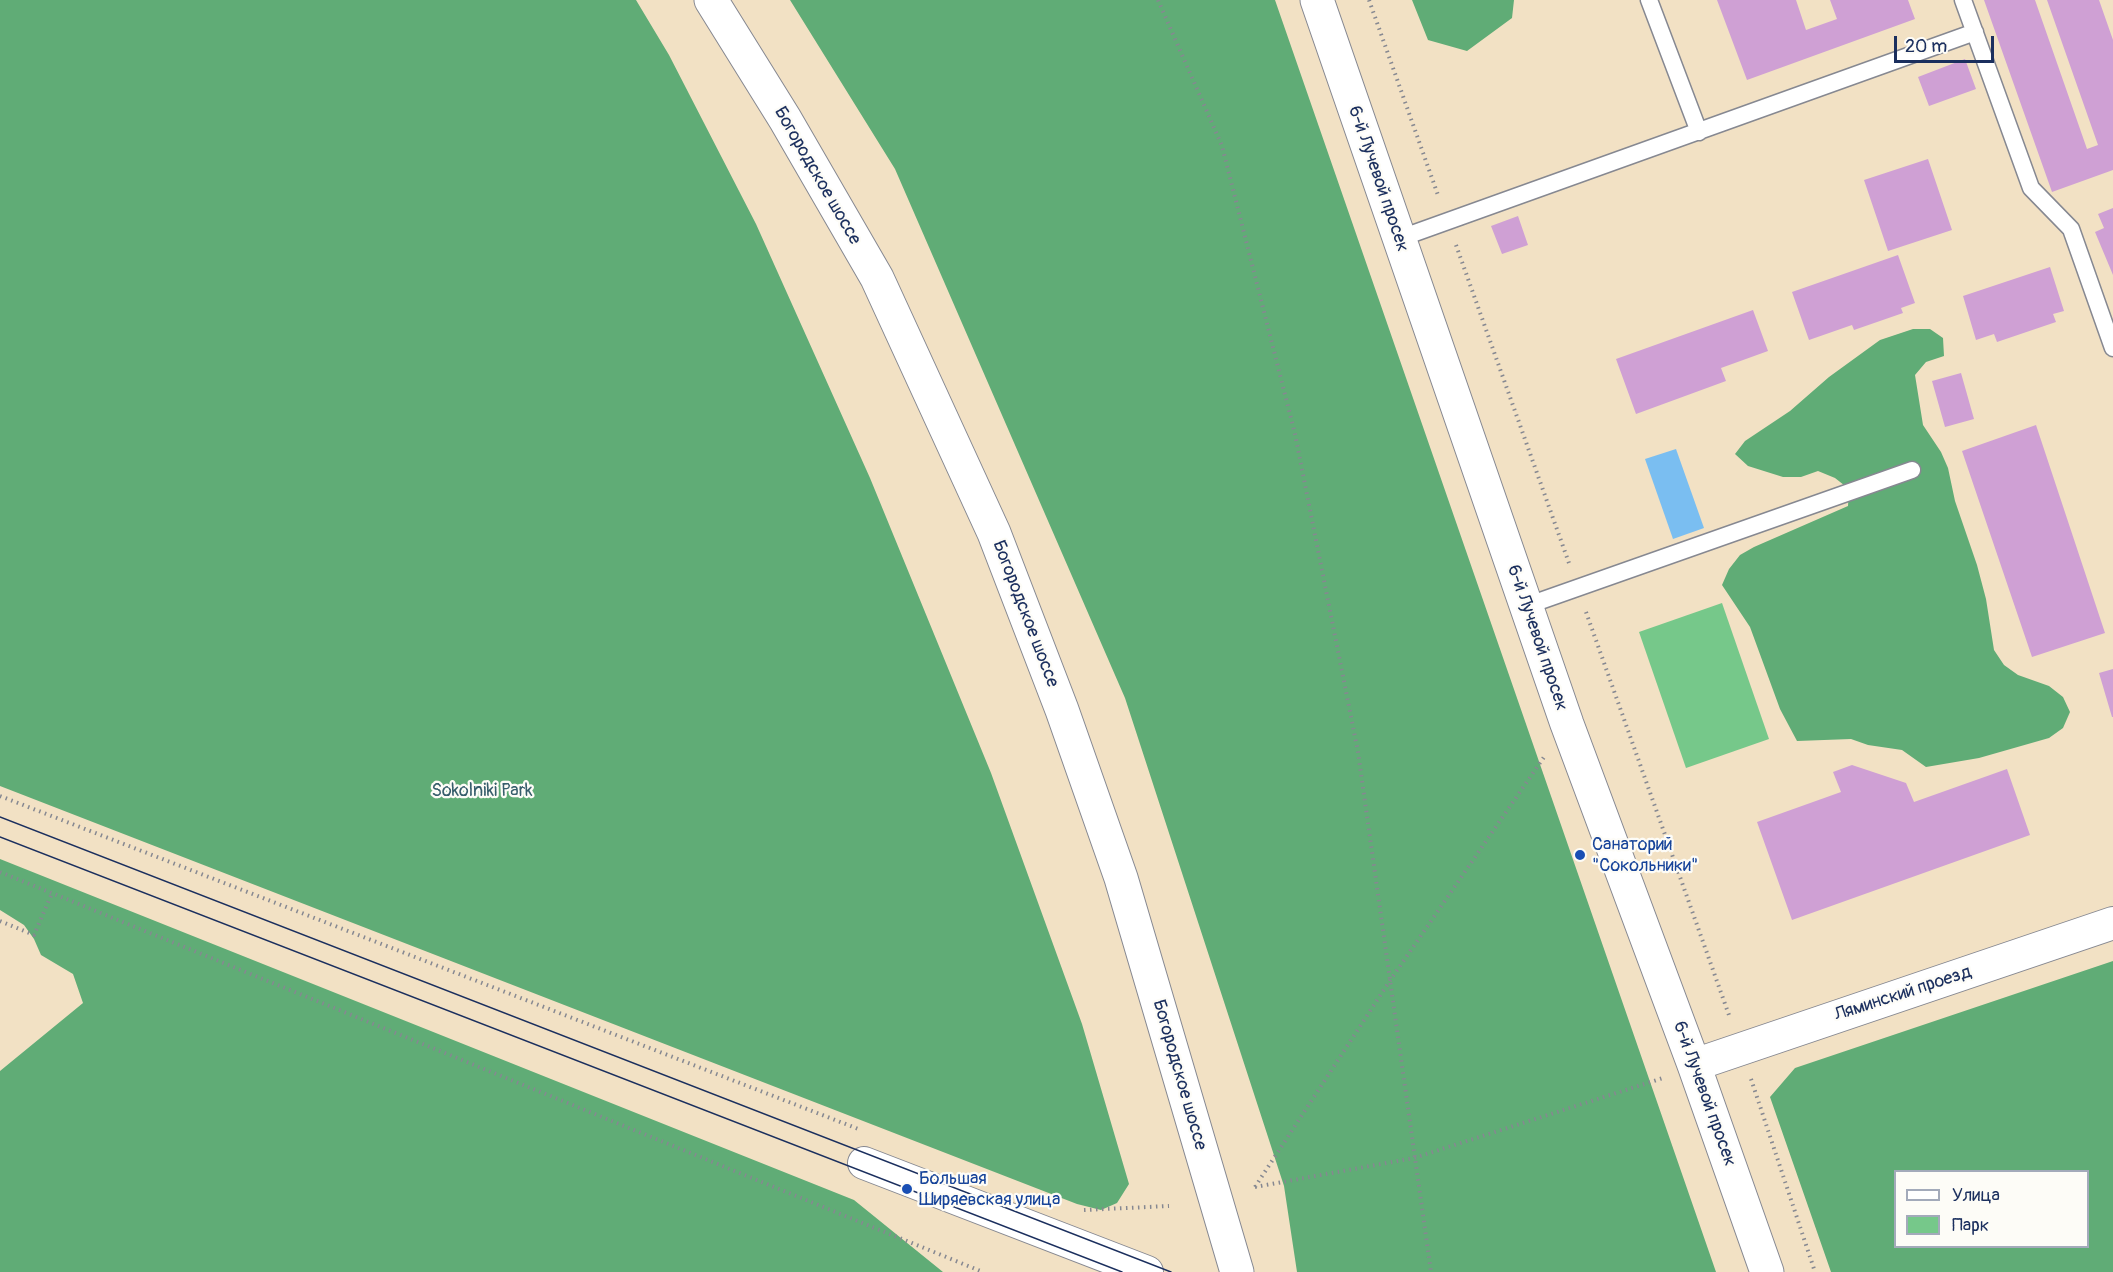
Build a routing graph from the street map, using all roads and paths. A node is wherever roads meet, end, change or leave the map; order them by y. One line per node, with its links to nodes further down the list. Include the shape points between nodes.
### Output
1 (711, 0): 30 (main road, Богородское шоссе, via 877,278 994,533 1121,878)
2 (1158, 0): 21 (path, via 1222,146 1295,434 1358,752)
3 (1317, 0): 10 (main road, 6-й Лучевой просек)
4 (1369, 0): 9 (path)
5 (1649, 0): 8 (lane)
6 (1963, 0): 7 (lane)
7 (1975, 32): 8 (lane); 11 (lane, via 2031,188 2071,229)
8 (1699, 132): 9 (lane)
9 (1448, 221): 10 (lane); 13 (path)
10 (1398, 239): 14 (main road, 6-й Лучевой просек)
11 (2113, 348)
12 (1912, 470): 13 (lane)
13 (1578, 588): 14 (lane); 22 (path)
14 (1526, 606): 15 (main road, 6-й Лучевой просек)
15 (1567, 724): 21 (path); 23 (main road, 6-й Лучевой просек)
16 (0, 796): 24 (path)
17 (0, 872): 18 (path)
18 (52, 893): 19 (path, via 34,935); 28 (path)
19 (0, 921)
20 (2113, 923): 22 (street, Ляминский проезд)
21 (1389, 982): 25 (path); 25 (path, via 1255,1187)
22 (1741, 1048): 23 (street, Ляминский проезд); 33 (path)
23 (1694, 1065): 25 (path); 32 (main road, 6-й Лучевой просек)
24 (867, 1148): 29 (street)
25 (1414, 1158): 31 (path)
26 (1169, 1206): 27 (path)
27 (1081, 1210)
28 (983, 1272)
29 (1147, 1272)
30 (1237, 1272)
31 (1431, 1272)
32 (1767, 1272)
33 (1815, 1272)

